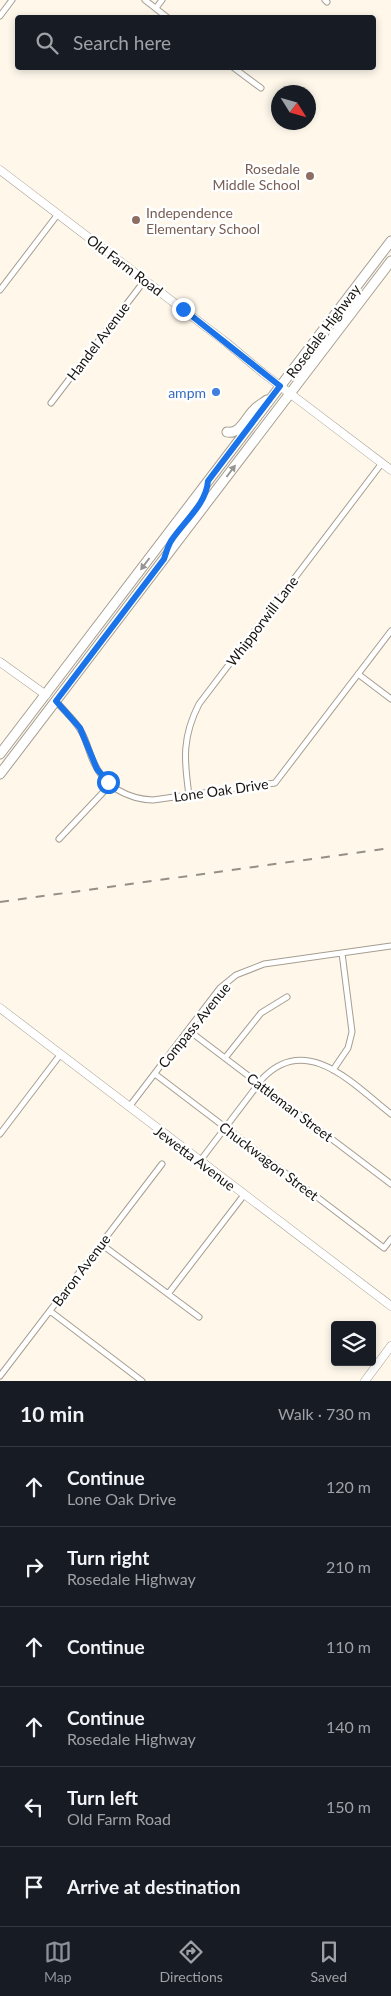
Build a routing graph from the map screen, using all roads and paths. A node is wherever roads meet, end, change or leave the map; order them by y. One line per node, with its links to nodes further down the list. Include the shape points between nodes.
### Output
1 (12, 0): 6 (street)
2 (145, 0): 4 (street)
3 (162, 0): 4 (street)
4 (156, 8): 5 (street)
5 (164, 15)
6 (0, 16)
7 (237, 70): 8 (street)
8 (261, 88)
9 (0, 170): 10 (street, Old Farm Road)
10 (58, 214): 14 (street, Old Farm Road); 15 (street)
11 (391, 241): 12 (main road, Rosedale Highway)
12 (384, 250): 16 (main road, via 384,261 365,286); 17 (main road, Rosedale Highway)
13 (391, 263): 16 (main road, Rosedale Highway)
14 (145, 280): 17 (street, Old Farm Road); 20 (street, Handel Avenue)
15 (0, 290)
16 (354, 309): 18 (main road, Rosedale Highway)
17 (280, 386): 18 (street, Old Farm Road); 19 (main road, Rosedale Highway)
18 (290, 394): 22 (street, Old Farm Road); 25 (main road, Rosedale Highway, one-way to 18)
19 (272, 398): 21 (main road, via 254,408 237,431); 24 (main road, Rosedale Highway)
20 (51, 403)
21 (227, 432)
22 (382, 464): 23 (street, Old Farm Road); 37 (street, Whipporwill Lane, via 199,704 186,742)
23 (391, 470)
24 (208, 481): 25 (main road, via 208,490 202,501 170,542); 26 (main road, Rosedale Highway, one-way to 26)
25 (164, 559): 32 (main road, Rosedale Highway)
26 (97, 627): 30 (main road, Rosedale Highway); 32 (main road, via 91,643 56,689)
27 (391, 631): 29 (street, Lone Oak Drive)
28 (0, 662): 30 (street)
29 (358, 674): 31 (street); 37 (street, Lone Oak Drive, via 275,783)
30 (46, 695): 33 (main road, Rosedale Highway); 34 (main road, via 45,706)
31 (391, 699)
32 (56, 701): 35 (main road, Rosedale Highway); 36 (street, Lone Oak Drive, via 80,728 97,769)
33 (0, 754)
34 (0, 766)
35 (0, 774)
36 (110, 785): 37 (street, Lone Oak Drive, via 144,799); 38 (street)
37 (189, 795)
38 (59, 839)
39 (391, 946): 40 (street, Compass Avenue)
40 (342, 953): 43 (street, Compass Avenue, via 264,964 245,970 220,988); 46 (street, via 352,1032 348,1048)
41 (287, 997): 45 (street, via 260,1014)
42 (0, 1008): 44 (street, Jewetta Avenue)
43 (188, 1030): 45 (street, Cattleman Street); 47 (street, Compass Avenue)
44 (60, 1055): 49 (street, Jewetta Avenue); 52 (street)
45 (225, 1058): 48 (street, Cattleman Street)
46 (333, 1070): 48 (street, via 309,1060 291,1061 275,1068); 50 (street)
47 (154, 1074): 49 (street, Compass Avenue); 51 (street, Chuckwagon Street)
48 (259, 1084): 51 (street); 55 (street, Cattleman Street)
49 (129, 1107): 53 (street, Jewetta Avenue)
50 (391, 1114)
51 (226, 1128): 53 (street); 57 (street, Chuckwagon Street, via 384,1248)
52 (0, 1134)
53 (200, 1161): 56 (street, Jewetta Avenue)
54 (162, 1164): 58 (street, Baron Avenue)
55 (391, 1184)
56 (244, 1194): 59 (street); 60 (street, Jewetta Avenue)
57 (391, 1239)
58 (101, 1244): 59 (street); 61 (street, Baron Avenue)
59 (168, 1294): 62 (street)
60 (391, 1306)
61 (50, 1311): 64 (street, Baron Avenue); 65 (street)
62 (199, 1316)
63 (391, 1346): 66 (street)
64 (1, 1379)
65 (142, 1381)
66 (365, 1381)

